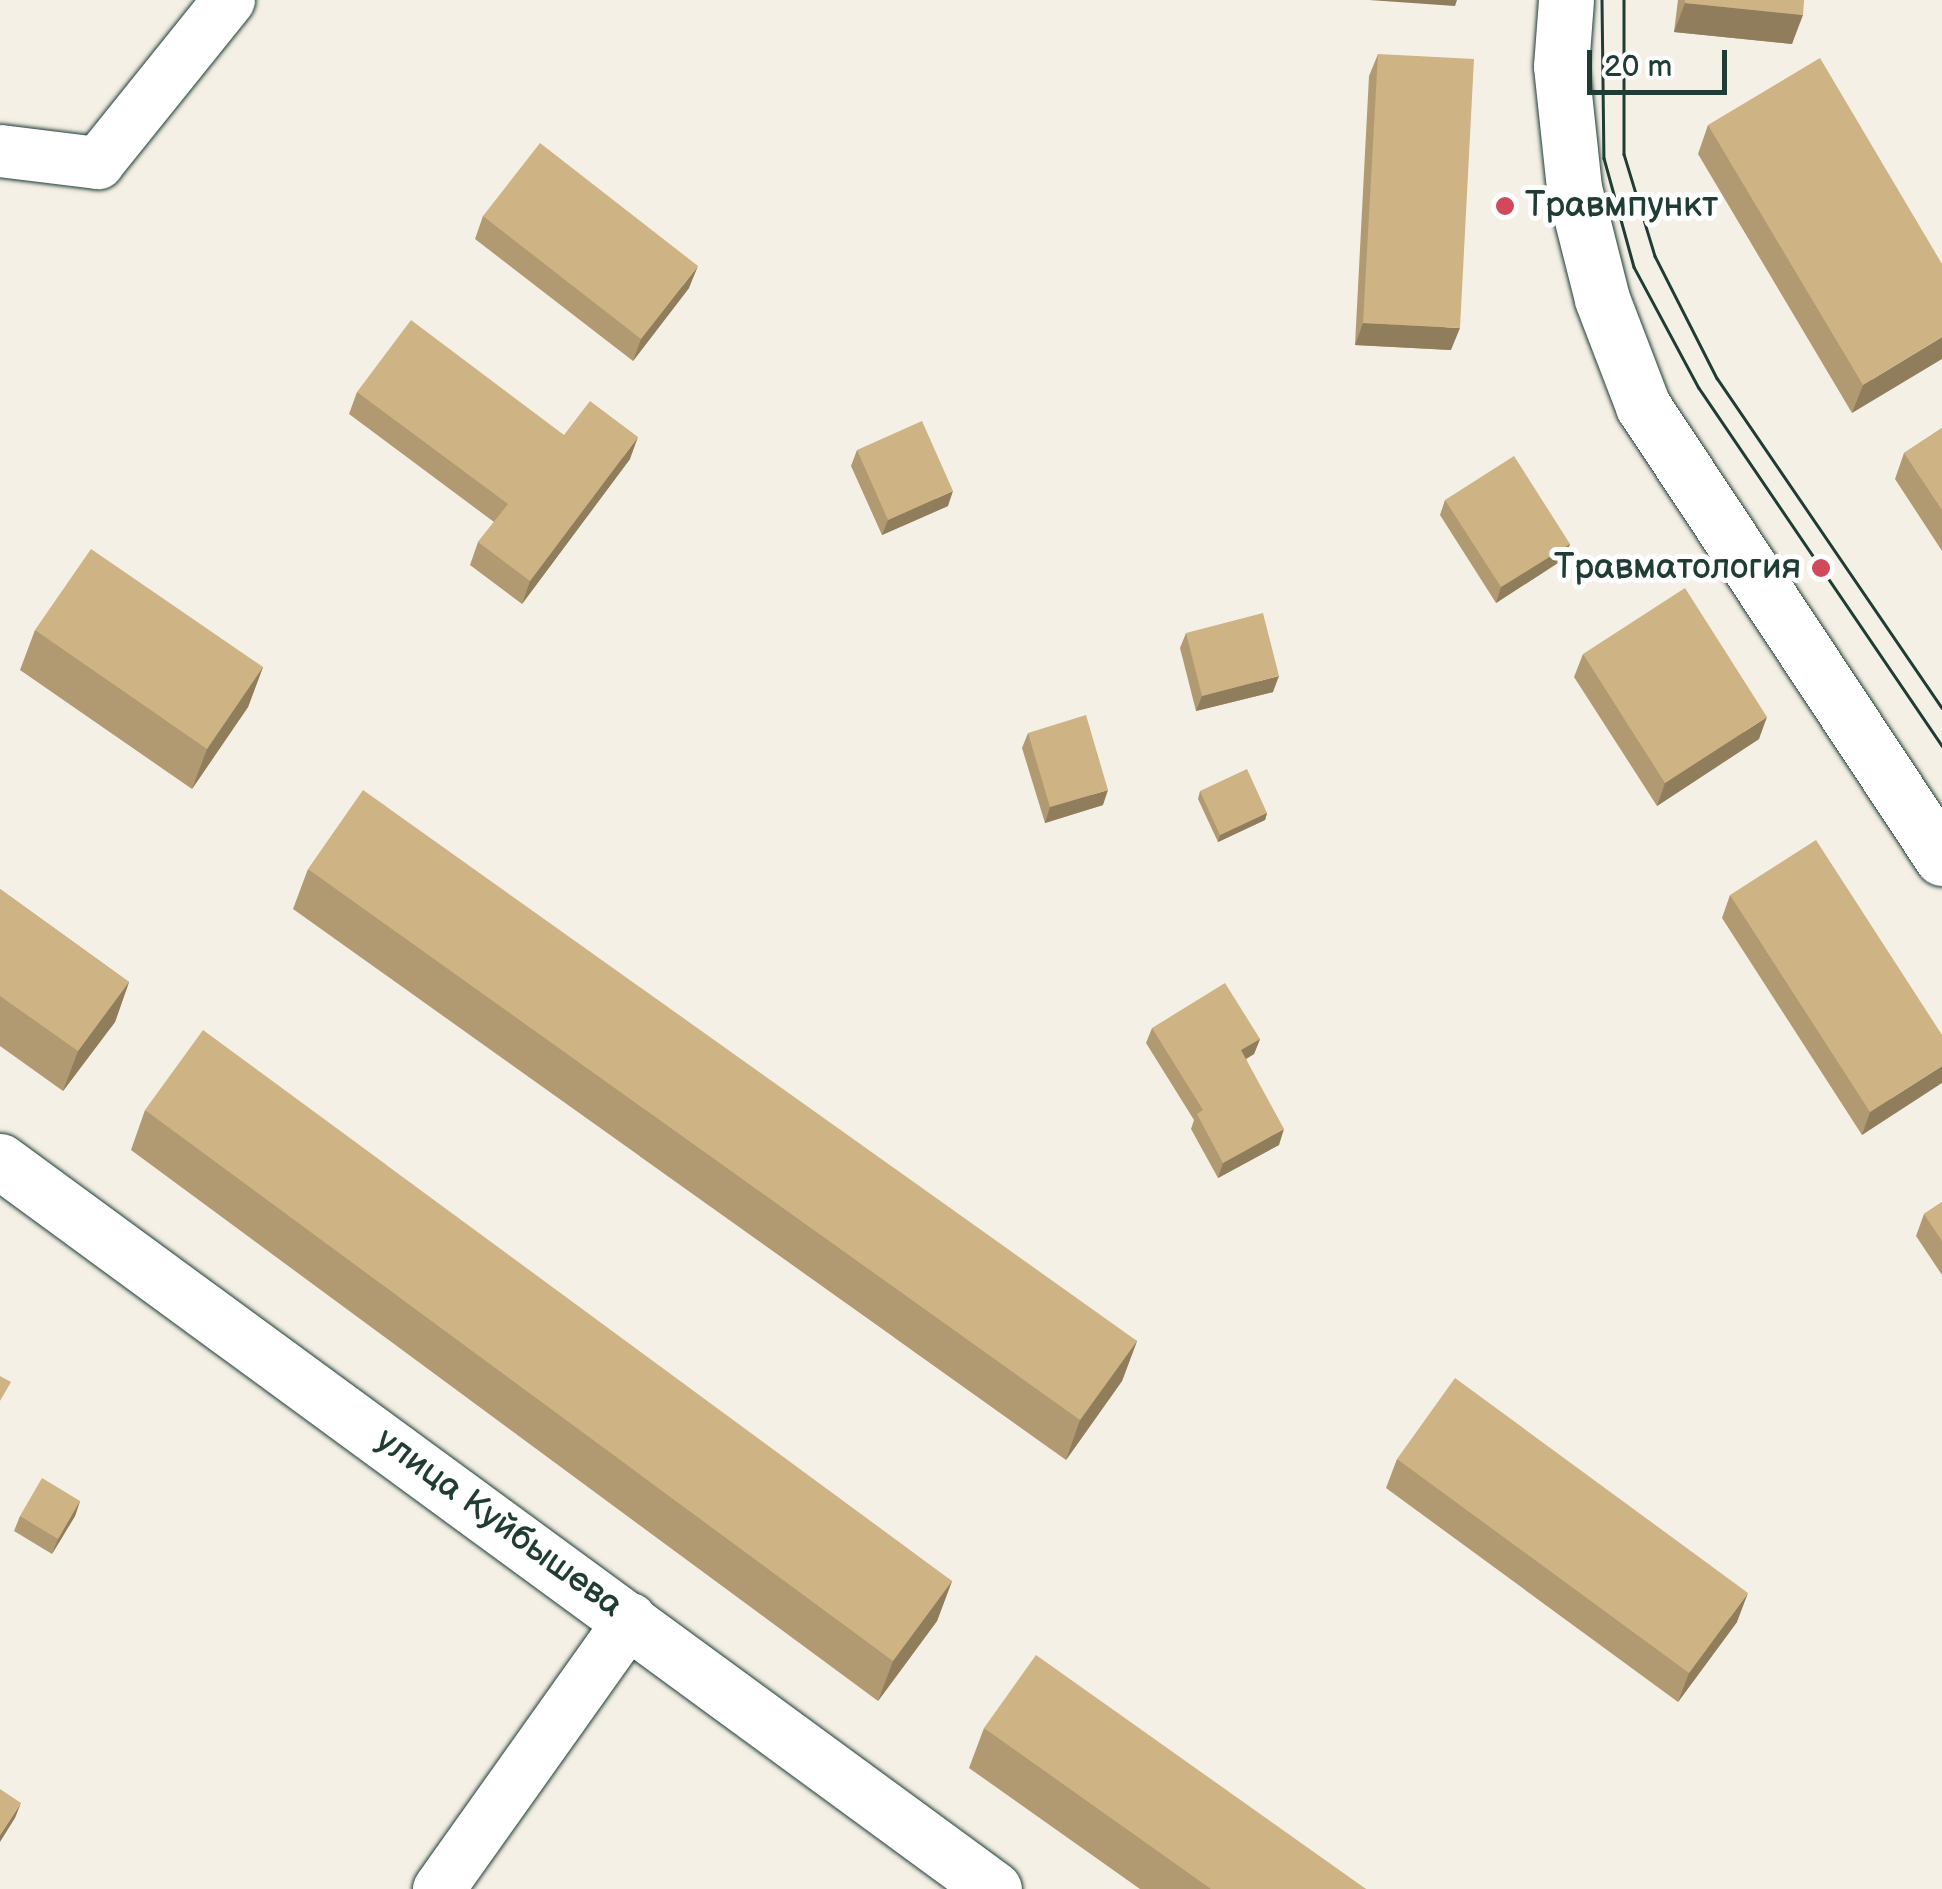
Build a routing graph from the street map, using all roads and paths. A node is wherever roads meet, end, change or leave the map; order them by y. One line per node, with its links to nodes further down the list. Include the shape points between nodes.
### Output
1 (229, 0): 3 (street, via 98,163)
2 (1566, 0): 4 (main road, via 1561,66 1574,188 1602,300 1643,406)
3 (0, 151)
4 (1942, 858)
5 (0, 1161): 6 (main road, улица Куйбышева)
6 (631, 1620): 7 (street); 8 (main road, улица Куйбышева)
7 (439, 1889)
8 (994, 1889)

